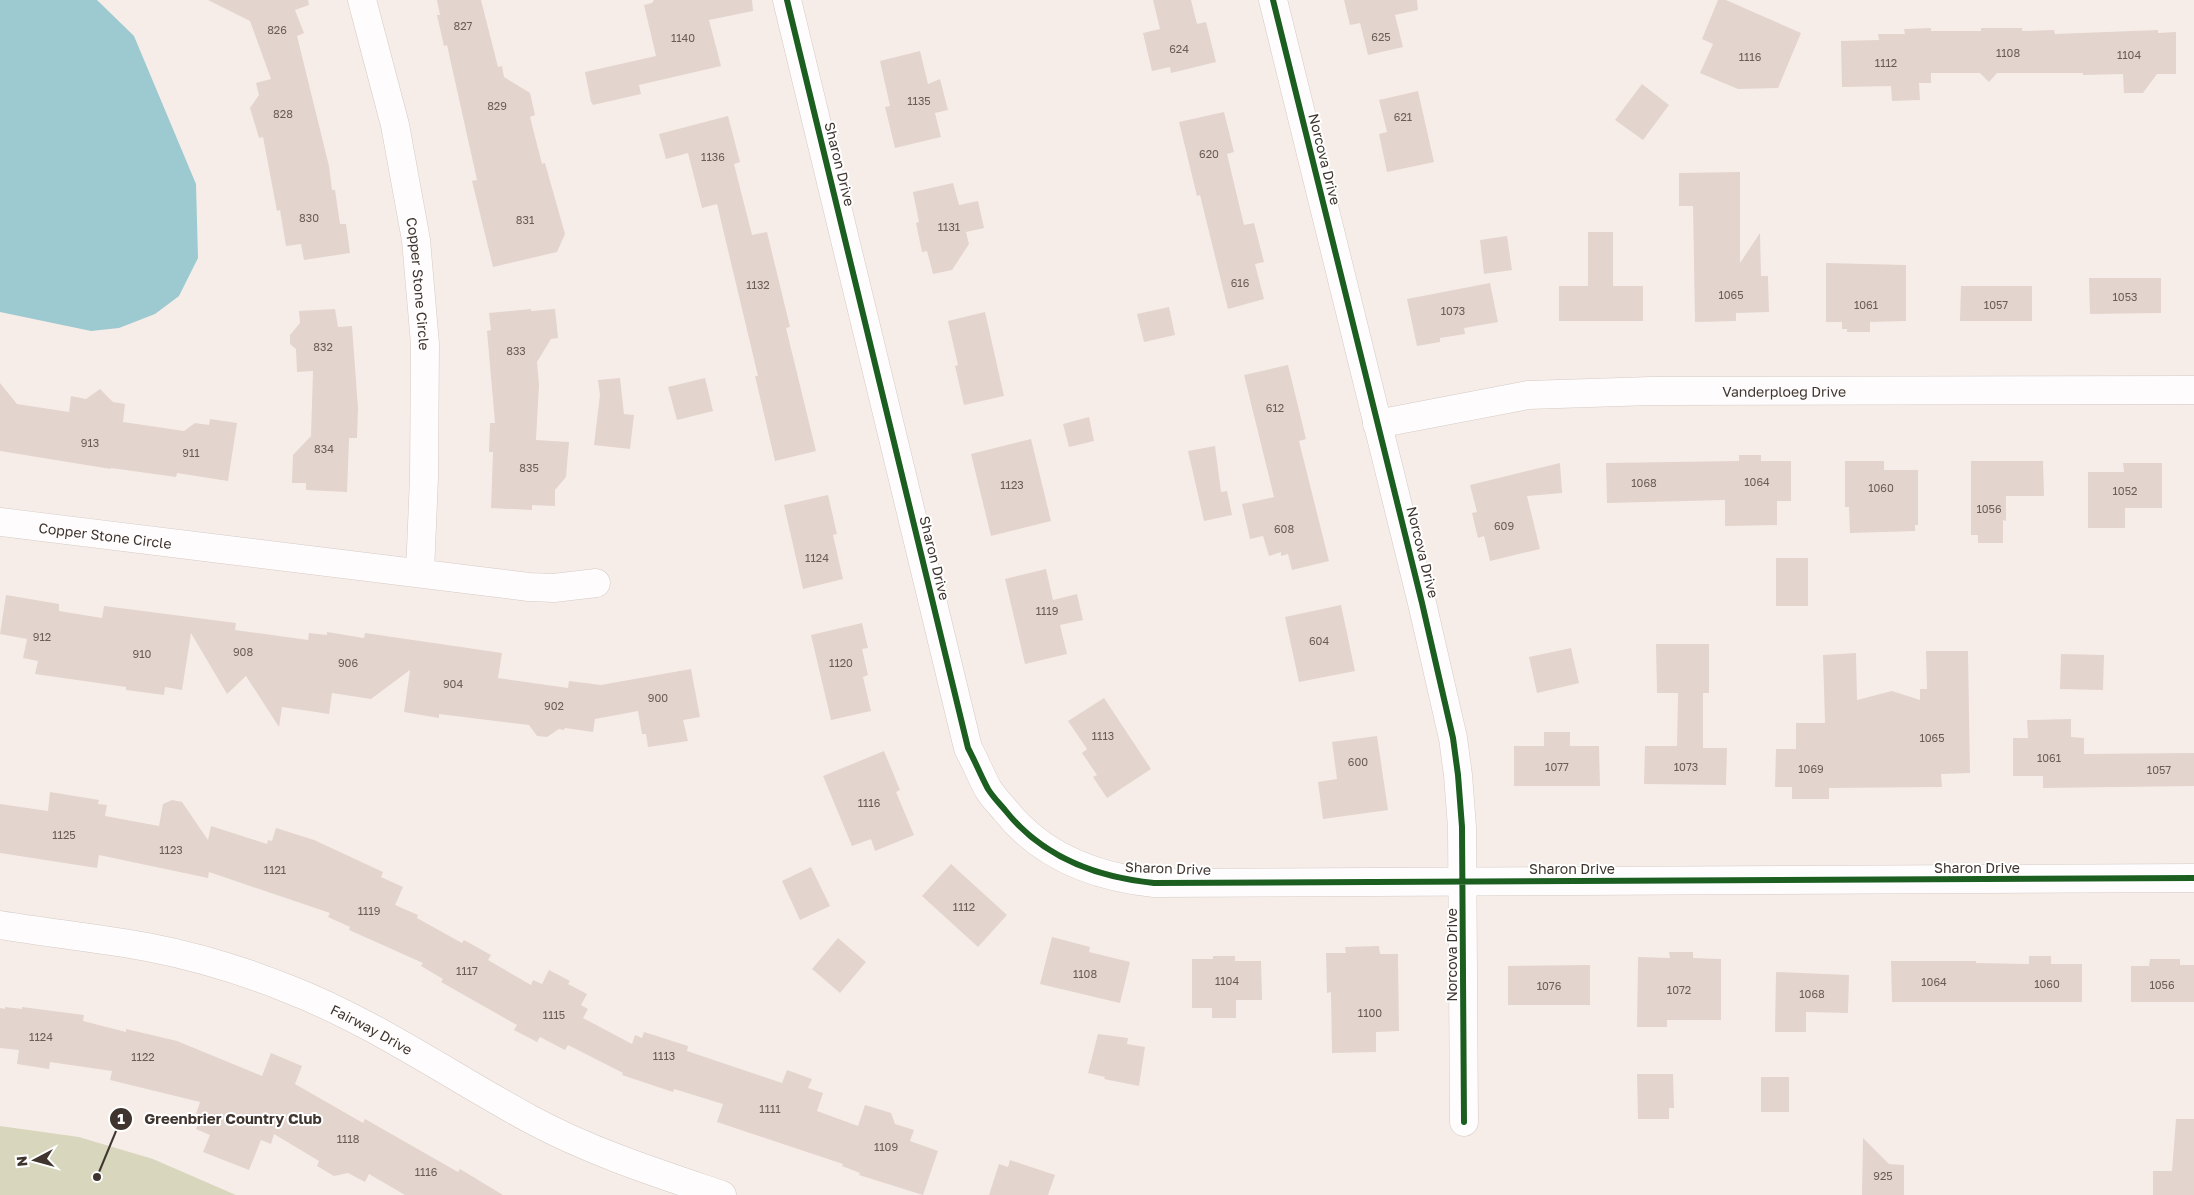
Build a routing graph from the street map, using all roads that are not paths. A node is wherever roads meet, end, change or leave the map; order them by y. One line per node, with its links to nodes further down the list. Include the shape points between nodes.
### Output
1 (362, 0): 7 (street, Copper Stone Circle, via 395,125 416,240 426,344)
2 (787, 0): 10 (street, Sharon Drive, via 968,748 989,790 1026,834 1059,857 1096,873 1123,880 1154,883)
3 (1273, 0): 5 (street, Norcova Drive)
4 (2194, 390): 5 (street, Vanderploeg Drive, via 1651,391 1528,395)
5 (1378, 424): 10 (street, Norcova Drive, via 1453,738 1462,827)
6 (0, 522): 7 (street, Copper Stone Circle)
7 (420, 572): 8 (street, Copper Stone Circle, via 529,588)
8 (596, 583)
9 (2194, 878): 10 (street, Sharon Drive)
10 (1463, 881): 12 (street, Norcova Drive)
11 (0, 926): 13 (street, Fairway Drive, via 154,948 280,986 361,1022 531,1120 583,1145)
12 (1464, 1122)
13 (722, 1195)

